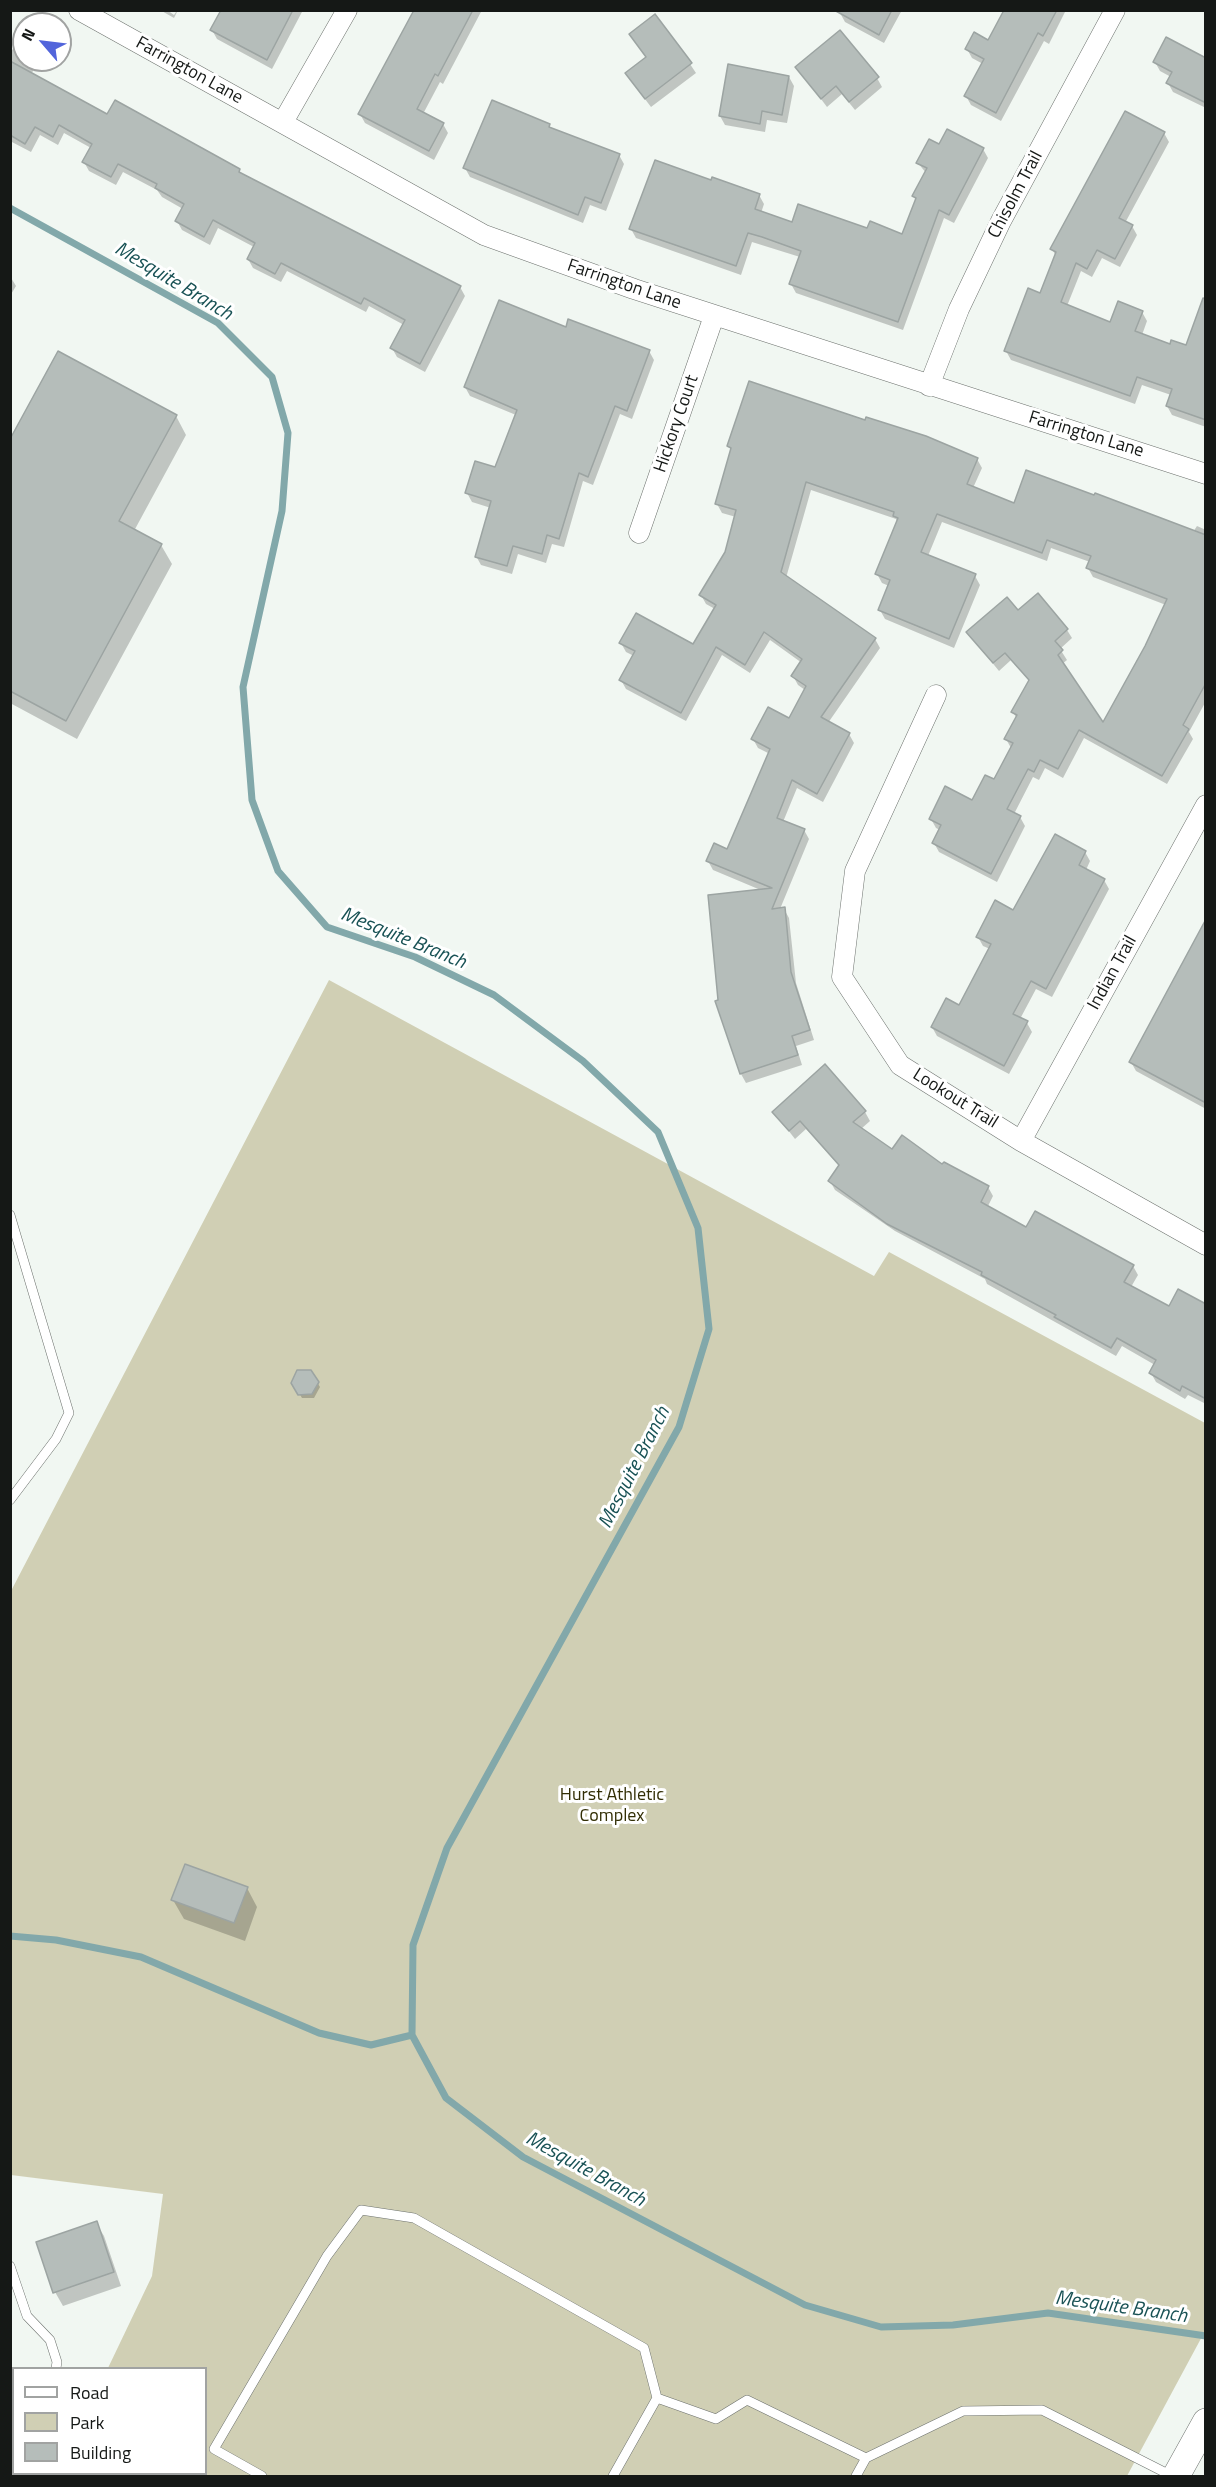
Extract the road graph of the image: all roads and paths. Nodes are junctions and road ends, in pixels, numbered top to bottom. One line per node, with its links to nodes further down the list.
1 (79, 10): 4 (street, Farrington Lane)
2 (347, 10): 4 (street)
3 (1115, 10): 6 (street, Chisolm Trail)
4 (284, 122): 5 (street, Farrington Lane)
5 (714, 316): 6 (street, Farrington Lane); 8 (street, Hickory Court)
6 (929, 386): 7 (street, Farrington Lane)
7 (1206, 474)
8 (639, 533)
9 (936, 695): 11 (street, Lookout Trail)
10 (1206, 805): 11 (street, Indian Trail)
11 (1021, 1142): 14 (street, Lookout Trail)
12 (10, 1215): 13 (lane)
13 (14, 1242): 15 (lane)
14 (1206, 1245)
15 (10, 1500)
16 (10, 2266): 17 (lane)
17 (56, 2367)
18 (657, 2398): 20 (lane); 21 (lane); 22 (lane)
19 (1206, 2422): 24 (street)
20 (866, 2458): 23 (lane); 24 (lane)
21 (262, 2476)
22 (613, 2476)
23 (856, 2476)
24 (1174, 2476)

